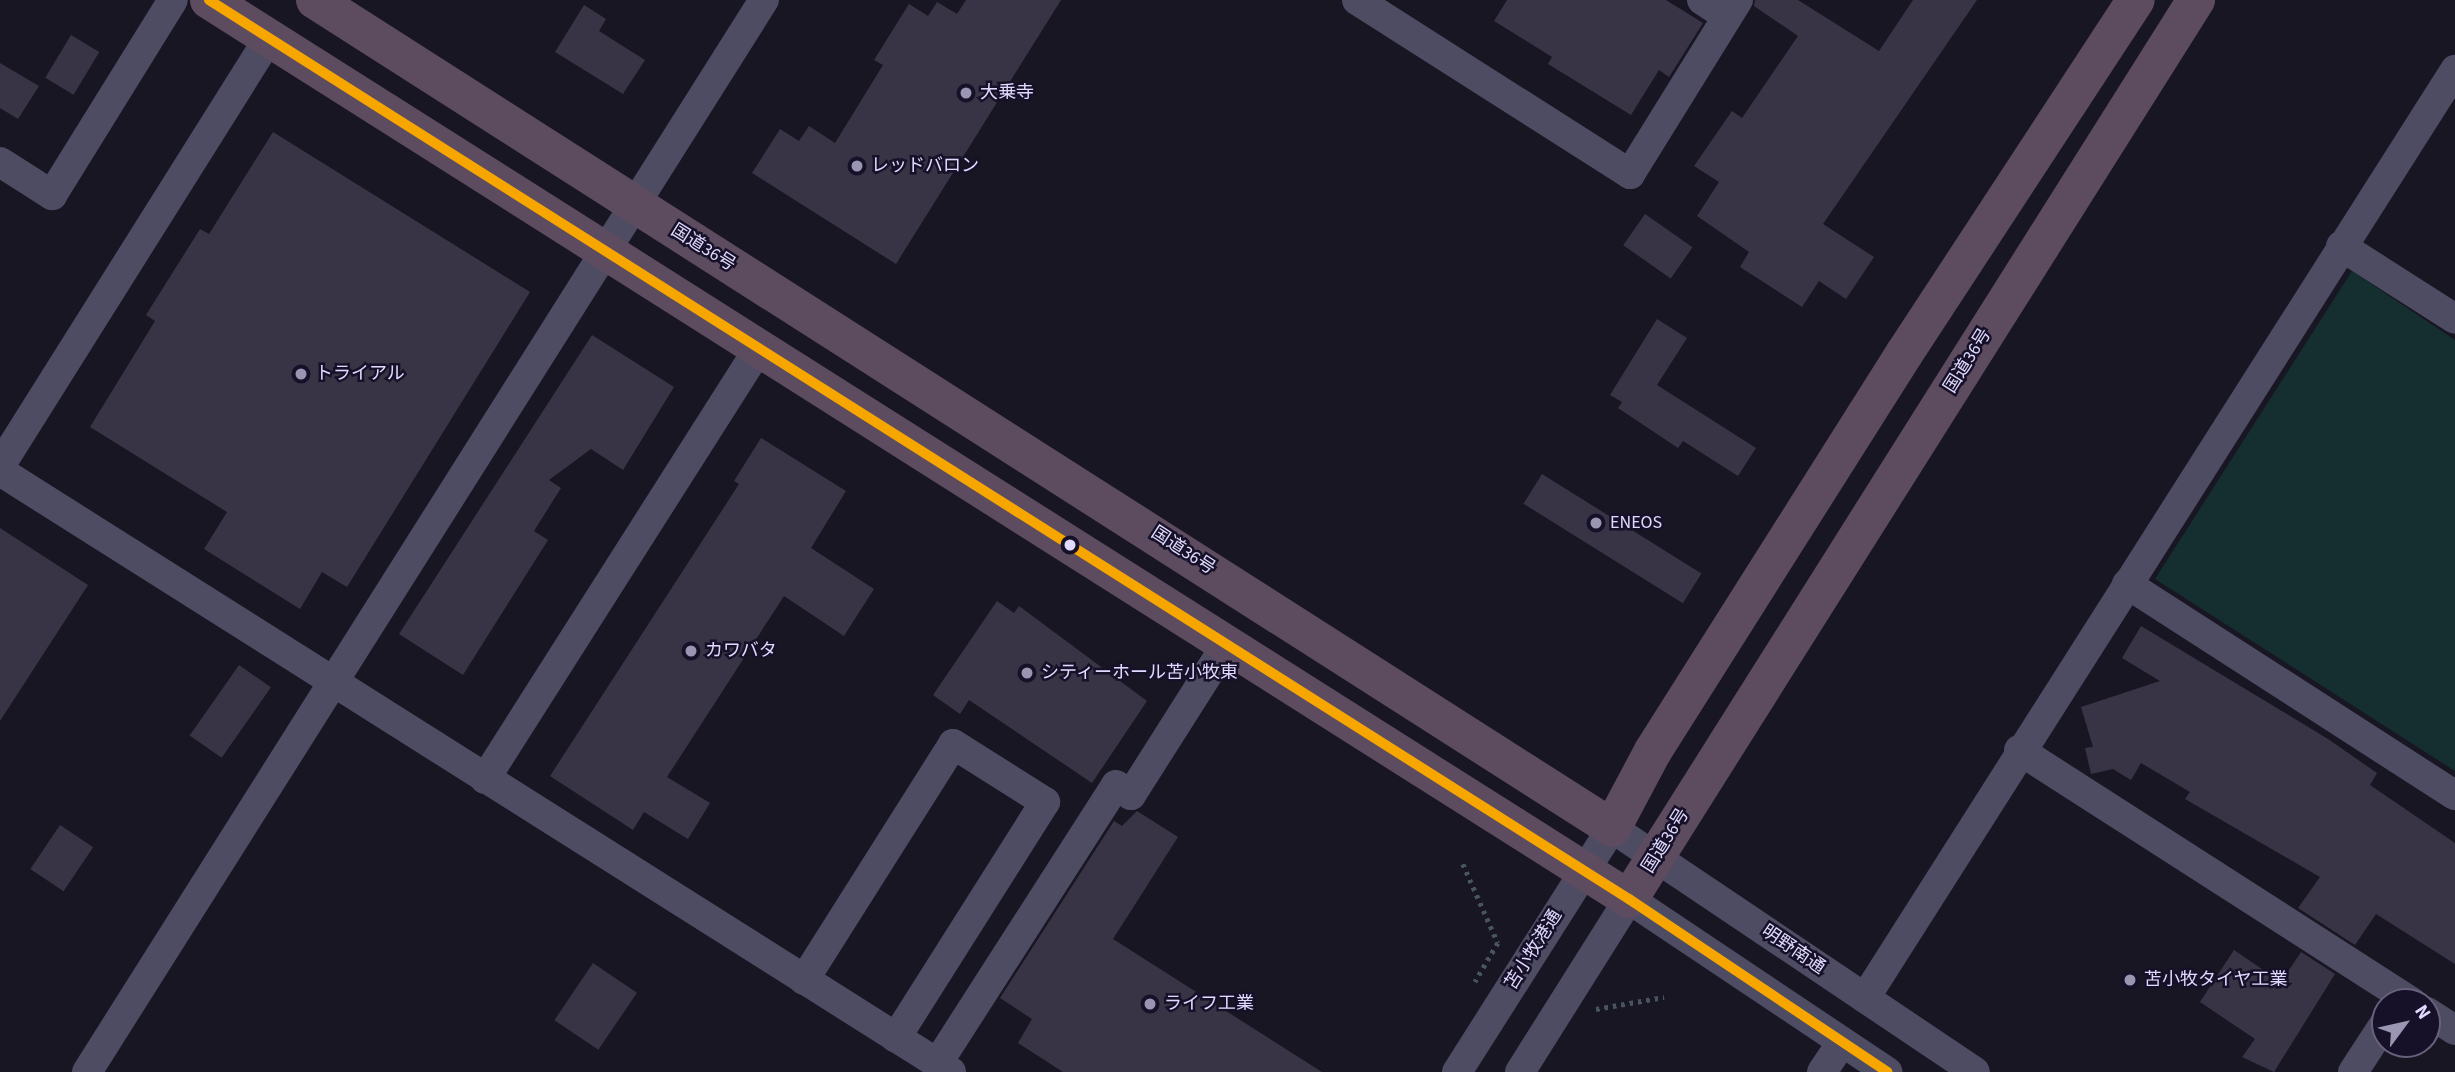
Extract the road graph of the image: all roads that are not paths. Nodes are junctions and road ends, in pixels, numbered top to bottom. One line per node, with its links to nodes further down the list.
1 (173, 0): 13 (street)
2 (209, 0): 10 (highway)
3 (315, 0): 14 (highway, 国道36号)
4 (764, 0): 14 (street)
5 (1357, 0): 9 (street)
6 (1702, 0): 9 (street)
7 (2136, 0): 27 (highway)
8 (2196, 0): 28 (highway, 国道36号)
9 (1732, 8)
10 (270, 38): 16 (highway); 19 (street)
11 (2455, 70): 12 (street)
12 (2447, 100): 15 (street)
13 (0, 162)
14 (635, 206): 16 (street); 27 (highway, 国道36号)
15 (2342, 246): 17 (street); 21 (street)
16 (606, 251): 18 (highway); 23 (street)
17 (2455, 319)
18 (758, 348): 22 (highway); 25 (street)
19 (0, 466)
20 (0, 471): 23 (street)
21 (2127, 583): 24 (street); 26 (street)
22 (1227, 644): 29 (highway); 37 (street)
23 (330, 682): 25 (street); 38 (street)
24 (2019, 750): 32 (street); 33 (street)
25 (485, 779): 31 (street)
26 (2455, 795)
27 (1612, 828): 28 (street, 明野南通); 29 (street, 苫小牧港通)
28 (1656, 858): 30 (highway, 国道36号); 33 (street, 明野南通)
29 (1585, 871): 30 (highway); 39 (street, 苫小牧港通)
30 (1629, 899): 35 (street); 40 (street)
31 (804, 980): 34 (street); 34 (street)
32 (2387, 988)
33 (1865, 998): 43 (street, 明野南通)
34 (896, 1038): 37 (street)
35 (1842, 1042): 41 (street); 42 (street)
36 (2371, 1044): 44 (street)
37 (944, 1068)
38 (87, 1072)
39 (1457, 1072)
40 (1520, 1072)
41 (1822, 1072)
42 (1887, 1072)
43 (1975, 1072)
44 (2353, 1072)

